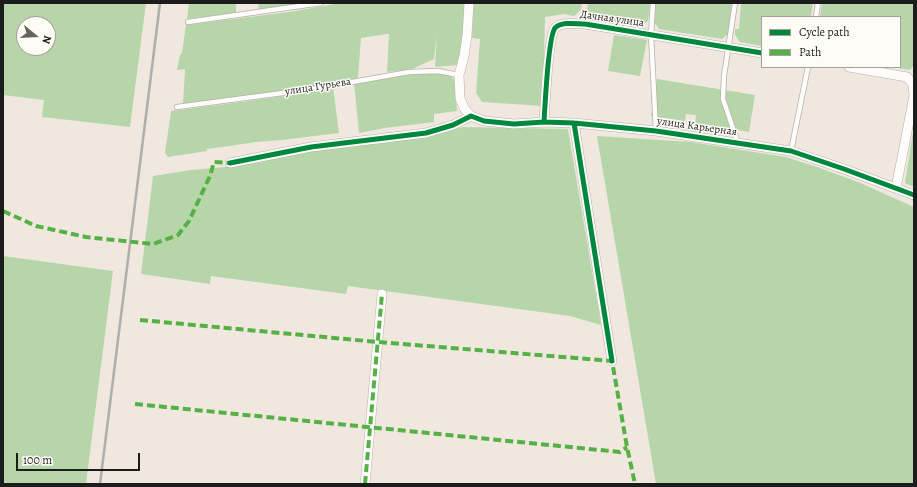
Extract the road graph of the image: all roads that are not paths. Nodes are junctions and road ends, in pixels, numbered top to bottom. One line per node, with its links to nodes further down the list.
1 (321, 3): 7 (lane)
2 (469, 3): 13 (street)
3 (654, 3): 8 (lane)
4 (735, 3): 9 (lane)
5 (818, 3): 6 (lane)
6 (816, 16)
7 (188, 22)
8 (651, 35): 9 (street, Дачная улица); 16 (street, Дачная улица); 18 (lane)
9 (729, 48): 10 (street, Дачная улица); 19 (lane)
10 (761, 53)
11 (808, 68): 20 (lane)
12 (855, 68): 22 (street)
13 (459, 75): 14 (lane, улица Гурьева); 15 (street)
14 (177, 107)
15 (470, 116): 16 (street, улица Карьерная); 21 (street)
16 (544, 122): 17 (street, улица Карьерная)
17 (574, 123): 18 (street, улица Карьерная); 25 (street)
18 (656, 131): 19 (street, улица Карьерная)
19 (738, 142): 20 (street, улица Карьерная)
20 (791, 151): 22 (street, улица Карьерная)
21 (230, 163)
22 (896, 188): 23 (street, улица Карьерная)
23 (914, 195)
24 (382, 294): 26 (street)
25 (612, 361)
26 (365, 484)

